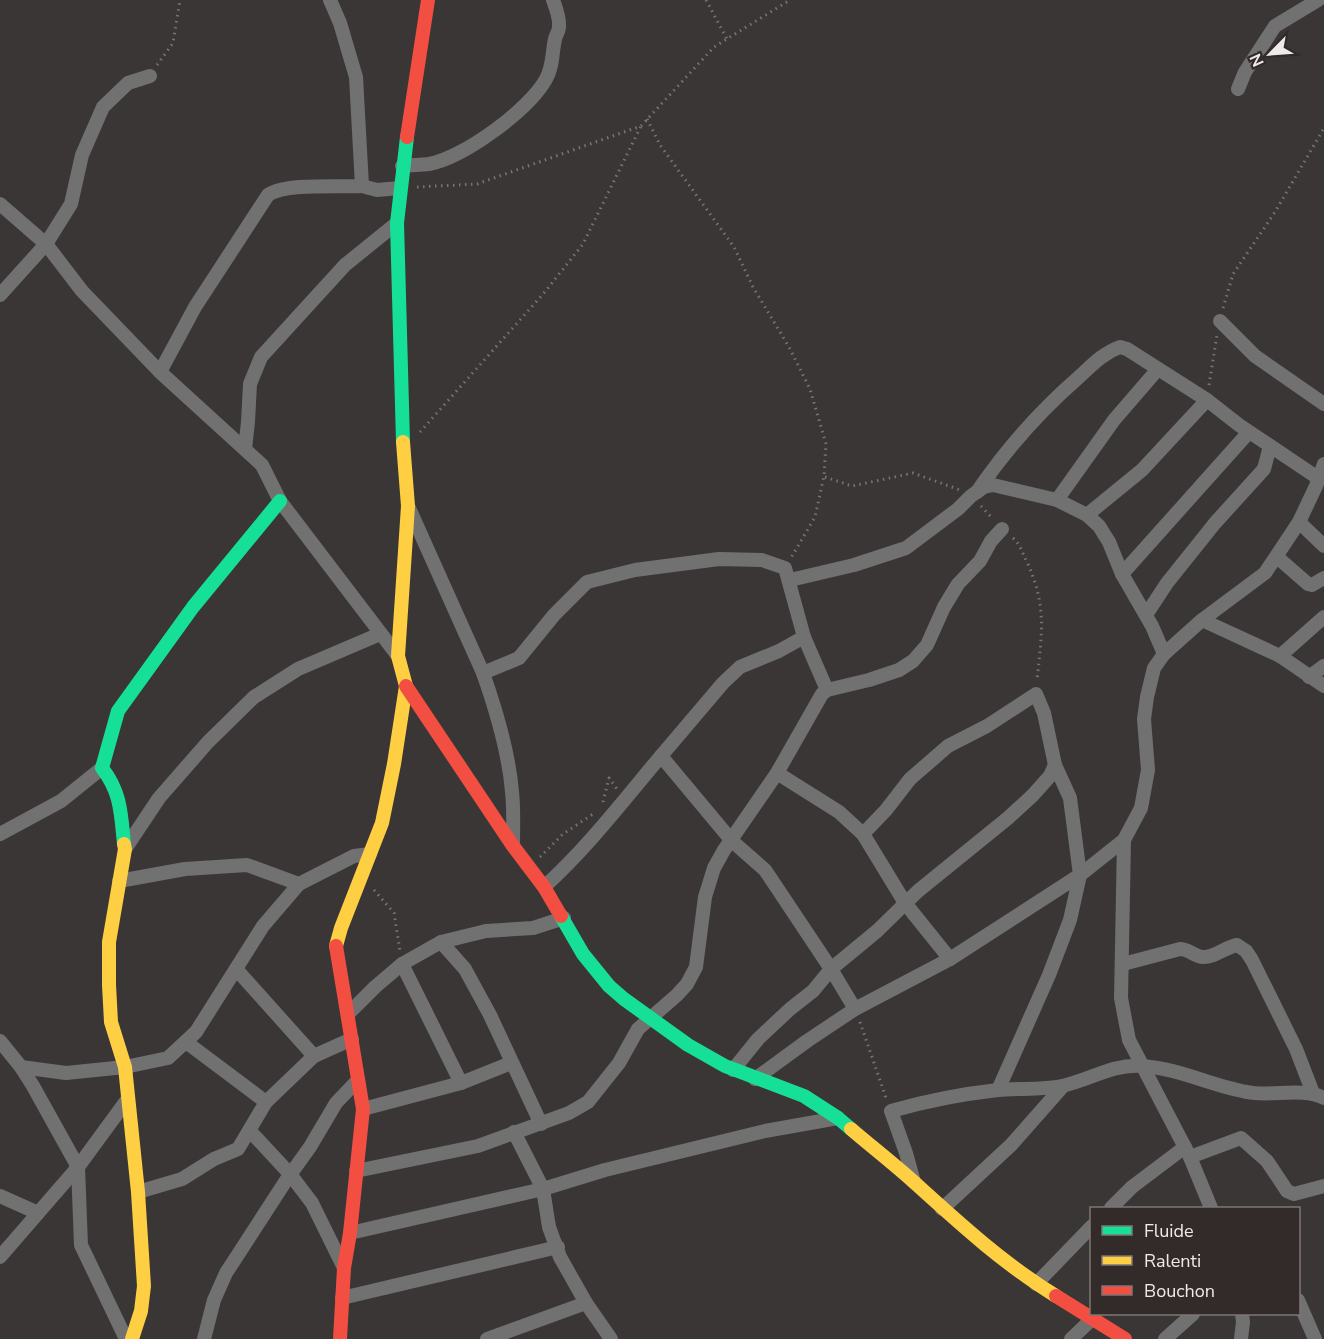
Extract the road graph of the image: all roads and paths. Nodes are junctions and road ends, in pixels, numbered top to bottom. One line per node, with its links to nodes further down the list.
1 (180, 0): 9 (path)
2 (330, 0): 15 (street)
3 (428, 0): 14 (street)
4 (553, 0): 14 (street)
5 (705, 0): 8 (path)
6 (790, 0): 8 (path)
7 (1318, 0): 10 (street)
8 (727, 39): 11 (path)
9 (150, 76): 19 (street)
10 (1238, 89)
11 (647, 119): 12 (path); 41 (path)
12 (641, 126): 16 (path); 27 (path)
13 (1324, 128): 21 (path)
14 (402, 165): 16 (street)
15 (362, 186): 16 (street); 23 (street)
16 (400, 188): 18 (street)
17 (0, 204): 19 (street)
18 (397, 224): 29 (street); 35 (street)
19 (46, 244): 20 (street); 23 (street)
20 (0, 295)
21 (1220, 321): 24 (path); 25 (street)
22 (1158, 369): 24 (street); 32 (street); 33 (street)
23 (160, 372): 29 (street)
24 (1208, 400): 26 (street); 36 (street)
25 (1324, 405)
26 (1249, 432): 28 (street); 42 (street)
27 (418, 433)
28 (1270, 446): 31 (street); 44 (street)
29 (245, 449): 34 (street)
30 (1324, 464): 31 (street)
31 (1318, 478): 37 (street)
32 (977, 492): 33 (street); 41 (street)
33 (1057, 500): 36 (street)
34 (280, 501): 47 (street); 60 (street)
35 (408, 506): 50 (street); 53 (street)
36 (1088, 515): 42 (street)
37 (1299, 522): 39 (street); 40 (street)
38 (1002, 529): 57 (street)
39 (1324, 546)
40 (1277, 557): 43 (street); 46 (street)
41 (788, 574): 48 (street); 53 (street)
42 (1122, 574): 44 (street)
43 (1324, 578)
44 (1146, 615): 49 (street)
45 (1324, 617): 51 (street)
46 (1202, 620): 49 (street); 51 (street)
47 (380, 634): 50 (street); 68 (street)
48 (804, 637): 57 (street); 58 (street)
49 (1164, 654): 65 (street)
50 (398, 656): 55 (street)
51 (1280, 656): 54 (street)
52 (1324, 666): 54 (street)
53 (483, 673): 67 (street)
54 (1309, 677): 56 (street)
55 (406, 686): 67 (street); 69 (street)
56 (1324, 686)
57 (827, 690): 61 (street)
58 (661, 756): 62 (street); 66 (street)
59 (1055, 765): 64 (street); 71 (street); 76 (street)
60 (102, 768): 63 (street); 68 (street)
61 (777, 773): 64 (street); 66 (street)
62 (624, 799): 70 (path); 75 (street)
63 (0, 834)
64 (863, 834): 76 (street)
65 (1124, 840): 71 (street); 81 (street)
66 (732, 841): 83 (street); 86 (street)
67 (513, 846): 70 (street)
68 (126, 849): 73 (street)
69 (370, 854): 72 (street); 74 (street)
70 (530, 866): 75 (street)
71 (1080, 875): 79 (street); 100 (street)
72 (361, 876): 80 (path); 85 (street)
73 (119, 881): 74 (street); 94 (street)
74 (299, 885): 82 (street)
75 (544, 886): 77 (street)
76 (904, 903): 79 (street); 83 (street)
77 (564, 918): 78 (street); 86 (street)
78 (441, 942): 80 (street); 91 (street)
79 (950, 959): 84 (street)
80 (402, 964): 85 (street); 98 (street)
81 (1123, 964): 92 (street); 101 (street)
82 (236, 969): 89 (street); 90 (street)
83 (831, 969): 84 (street); 95 (street)
84 (855, 1009): 96 (street); 105 (path)
85 (348, 1014): 87 (street)
86 (652, 1018): 95 (street); 107 (street)
87 (352, 1039): 90 (street); 97 (street)
88 (0, 1041): 93 (street)
89 (186, 1042): 94 (street); 103 (street)
90 (314, 1056): 103 (street)
91 (511, 1063): 98 (street); 107 (street)
92 (1143, 1066): 99 (street); 101 (street); 110 (street)
93 (21, 1067): 94 (street); 111 (street)
94 (125, 1067): 102 (street)
95 (733, 1070): 96 (street)
96 (755, 1079): 106 (street)
97 (358, 1080): 104 (street); 113 (street)
98 (460, 1083): 104 (street)
99 (1063, 1086): 100 (street); 121 (street)
100 (998, 1090): 105 (street)
101 (1319, 1095)
102 (127, 1100): 111 (street); 117 (street)
103 (267, 1102): 108 (street)
104 (363, 1109): 112 (street)
105 (891, 1111): 114 (street)
106 (838, 1118): 114 (street); 116 (street)
107 (541, 1124): 109 (street)
108 (250, 1131): 113 (street); 117 (street)
109 (514, 1132): 112 (street); 116 (street)
110 (1188, 1152): 115 (street); 119 (street); 120 (street)
111 (78, 1167): 122 (street); 135 (street)
112 (356, 1171): 124 (street)
113 (290, 1174): 127 (street); 137 (street)
114 (914, 1182): 121 (street)
115 (1324, 1186)
116 (543, 1189): 124 (street); 125 (street)
117 (138, 1192): 136 (street)
118 (0, 1196): 122 (street)
119 (1113, 1207)
120 (1210, 1207)
121 (942, 1209): 128 (street)
122 (38, 1213): 126 (street)
123 (1090, 1229): 128 (street)
124 (350, 1233): 127 (street)
125 (558, 1247): 129 (street); 131 (street)
126 (0, 1257)
127 (344, 1268): 129 (street)
128 (1036, 1284): 134 (street)
129 (342, 1298): 138 (street)
130 (1300, 1302): 145 (street)
131 (586, 1303): 139 (street); 140 (street)
132 (1192, 1315): 143 (street)
133 (1242, 1315): 144 (street)
134 (1092, 1319): 141 (street); 142 (street)
135 (126, 1339)
136 (132, 1339)
137 (204, 1339)
138 (340, 1339)
139 (487, 1339)
140 (611, 1339)
141 (1071, 1339)
142 (1125, 1339)
143 (1165, 1339)
144 (1241, 1339)
145 (1315, 1339)

